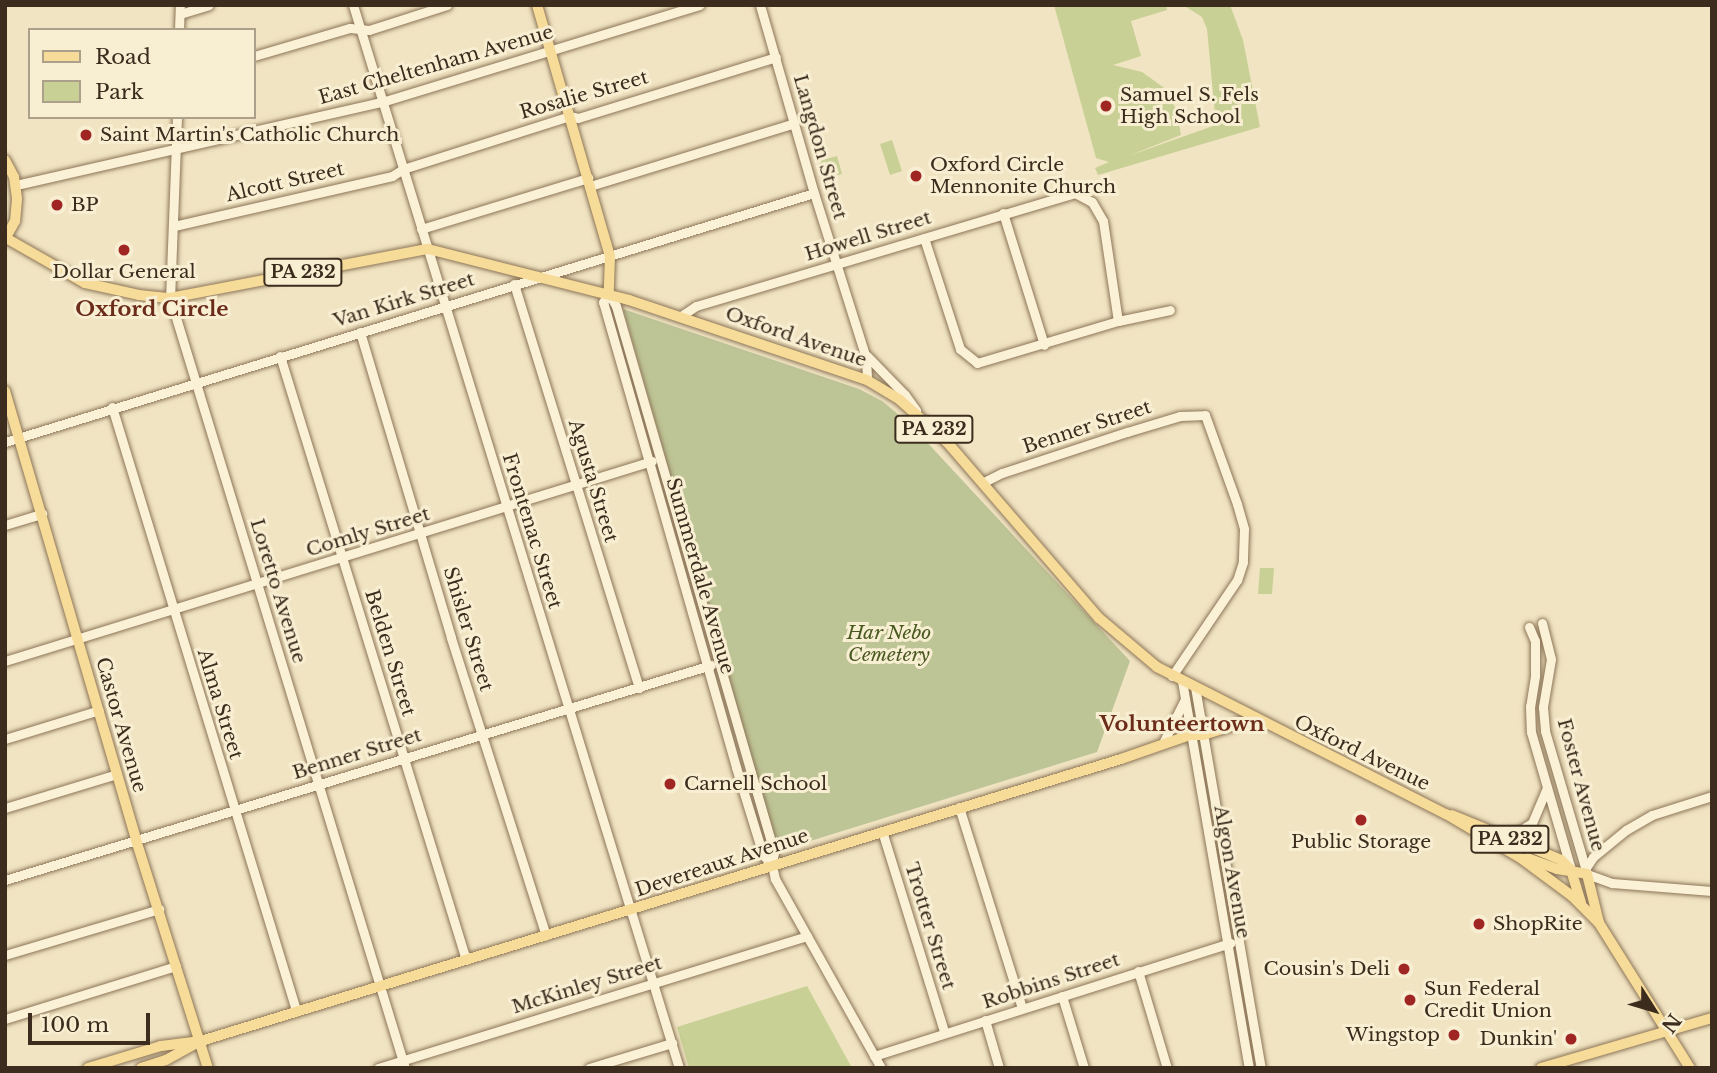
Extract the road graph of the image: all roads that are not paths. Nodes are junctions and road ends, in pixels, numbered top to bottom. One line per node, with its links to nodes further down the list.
1 (209, 5): 7 (street)
2 (353, 5): 9 (street, Frontenac Street)
3 (447, 5): 9 (street)
4 (537, 5): 10 (main road, Summerdale Avenue)
5 (700, 5): 10 (street, East Cheltenham Avenue)
6 (760, 5): 12 (street, Langdon Street)
7 (180, 10): 8 (street)
8 (179, 28)
9 (360, 29): 11 (street); 13 (street, Frontenac Street)
10 (550, 51): 13 (street, East Cheltenham Avenue); 14 (main road, Summerdale Avenue)
11 (256, 55)
12 (776, 57): 14 (street, Rosalie Street); 16 (street, Langdon Street)
13 (382, 102): 17 (street, East Cheltenham Avenue); 19 (street, Frontenac Street)
14 (570, 116): 19 (street, Rosalie Street); 20 (main road, Summerdale Avenue)
15 (177, 119): 17 (street, Loretto Avenue)
16 (794, 123): 20 (street); 22 (street, Langdon Street)
17 (176, 149): 21 (street, East Cheltenham Avenue); 24 (street, Loretto Avenue)
18 (5, 160): 21 (main road)
19 (403, 169): 24 (street, Alcott Street); 25 (street, Frontenac Street)
20 (589, 182): 25 (street); 29 (main road, Summerdale Avenue)
21 (16, 185): 27 (main road)
22 (814, 193): 29 (street, Van Kirk Street); 30 (street, Langdon Street)
23 (1003, 213): 26 (street, Howell Street); 38 (street, Howell Street); 40 (street)
24 (174, 226): 34 (street, Loretto Avenue)
25 (421, 229): 28 (street, Frontenac Street)
26 (924, 238): 30 (street, Howell Street); 40 (street)
27 (6, 239): 34 (main road, Oxford Avenue / PA 232)
28 (428, 249): 31 (main road, Oxford Avenue / PA 232); 34 (main road, Oxford Avenue / PA 232); 35 (street, Frontenac Street)
29 (610, 257): 31 (street, Van Kirk Street); 33 (main road, Summerdale Avenue)
30 (837, 264): 37 (street, Howell Street); 41 (street, Langdon Street)
31 (542, 277): 32 (street, Van Kirk Street); 33 (main road, Oxford Avenue / PA 232)
32 (514, 284): 35 (street, Van Kirk Street); 53 (street, Agusta Street)
33 (609, 294): 37 (main road, Oxford Avenue / PA 232); 50 (street, Summerdale Avenue); 51 (street, Summerdale Avenue)
34 (170, 298): 44 (street, Loretto Avenue)
35 (444, 307): 39 (street, Van Kirk Street); 54 (street, Frontenac Street)
36 (1170, 310): 38 (street)
37 (681, 316): 43 (main road, Oxford Avenue / PA 232)
38 (1118, 321): 40 (street)
39 (360, 332): 42 (street, Van Kirk Street); 57 (street, Shisler Street)
40 (1044, 345)
41 (864, 351): 43 (street, Langdon Street); 47 (street)
42 (280, 356): 44 (street, Van Kirk Street); 58 (street, Belden Street)
43 (867, 380): 47 (main road, Oxford Avenue / PA 232)
44 (195, 385): 46 (street, Van Kirk Street); 59 (street, Loretto Avenue)
45 (5, 391): 48 (main road, Castor Avenue)
46 (112, 407): 48 (street, Van Kirk Street); 60 (street, Alma Street)
47 (919, 415): 52 (main road, Oxford Avenue / PA 232)
48 (19, 437): 49 (street, Van Kirk Street); 55 (main road, Castor Avenue)
49 (5, 442)
50 (660, 459): 51 (street, Comly Street); 65 (street, Summerdale Avenue)
51 (649, 462): 53 (street, Comly Street); 66 (street, Summerdale Avenue)
52 (982, 483): 67 (main road, Oxford Avenue / PA 232); 67 (street, Benner Street)
53 (576, 486): 54 (street, Comly Street); 69 (street, Agusta Street)
54 (507, 508): 57 (street, Comly Street); 71 (street, Frontenac Street)
55 (41, 514): 56 (street); 63 (main road, Castor Avenue)
56 (5, 525)
57 (422, 534): 58 (street, Comly Street); 75 (street, Shisler Street)
58 (342, 558): 59 (street, Comly Street); 79 (street, Belden Street)
59 (257, 583): 60 (street, Comly Street); 81 (street, Loretto Avenue)
60 (173, 609): 63 (street, Comly Street); 86 (street, Alma Street)
61 (1542, 623): 94 (street, Foster Avenue)
62 (1529, 627): 82 (street, Foster Avenue)
63 (78, 639): 64 (street, Comly Street); 72 (main road, Castor Avenue)
64 (5, 661)
65 (719, 663): 66 (street, Benner Street); 92 (street, Summerdale Avenue)
66 (708, 666): 69 (street, Benner Street); 92 (street, Summerdale Avenue)
67 (1177, 679): 68 (main road, Oxford Avenue / PA 232); 70 (street, Algon Avenue)
68 (1195, 687): 73 (main road, Oxford Avenue / PA 232); 74 (street, Algon Avenue)
69 (639, 688): 71 (street, Benner Street)
70 (1185, 698): 76 (street, Algon Avenue); 78 (street)
71 (569, 708): 75 (street, Benner Street); 99 (street, Frontenac Street)
72 (99, 710): 77 (street); 80 (main road, Castor Avenue)
73 (1254, 719): 74 (main road, Devereaux Avenue); 87 (main road, Oxford Avenue / PA 232)
74 (1203, 734): 76 (main road, Devereaux Avenue); 103 (street, Algon Avenue)
75 (482, 735): 79 (street, Benner Street); 101 (street, Shisler Street)
76 (1190, 735): 78 (main road, Devereaux Avenue); 104 (street, Algon Avenue)
77 (5, 739)
78 (1163, 743): 84 (main road, Devereaux Avenue)
79 (404, 758): 81 (street, Benner Street); 106 (street, Belden Street)
80 (117, 774): 85 (street); 90 (main road, Castor Avenue)
81 (318, 784): 86 (street, Benner Street); 110 (street, Loretto Avenue)
82 (1547, 787): 89 (street); 93 (street, Foster Avenue)
83 (1712, 796): 94 (street)
84 (960, 807): 88 (main road, Devereaux Avenue); 112 (street)
85 (5, 808)
86 (234, 810): 90 (street, Benner Street); 113 (street, Alma Street)
87 (1446, 814): 89 (main road, Oxford Avenue / PA 232); 91 (main road, Oxford Avenue / PA 232)
88 (882, 831): 92 (main road, Devereaux Avenue); 118 (street, Trotter Street)
89 (1492, 832): 93 (main road, Oxford Avenue / PA 232)
90 (136, 840): 95 (street, Benner Street); 98 (main road, Castor Avenue)
91 (1503, 848): 93 (main road); 97 (main road, Oxford Avenue / PA 232)
92 (772, 866): 99 (main road, Devereaux Avenue); 102 (street, Summerdale Avenue)
93 (1571, 870): 94 (main road); 97 (main road, Oxford Avenue)
94 (1586, 871): 96 (street); 100 (main road, Oxford Avenue / PA 232)
95 (5, 880)
96 (1712, 891)
97 (1582, 904): 100 (main road, Oxford Avenue / PA 232)
98 (159, 909): 105 (street); 107 (main road, Castor Avenue)
99 (630, 911): 101 (main road, Devereaux Avenue); 109 (street, Frontenac Street)
100 (1599, 923): 117 (main road, Oxford Avenue / PA 232)
101 (546, 935): 106 (main road, Devereaux Avenue)
102 (807, 936): 109 (street, McKinley Street); 121 (street, Summerdale Avenue)
103 (1239, 941): 104 (street, Robbins Street); 134 (street, Algon Avenue)
104 (1227, 944): 108 (street, Robbins Street); 133 (street, Algon Avenue)
105 (5, 955)
106 (466, 960): 110 (main road, Devereaux Avenue)
107 (176, 966): 114 (street); 119 (main road, Castor Avenue)
108 (1138, 971): 111 (street, Robbins Street); 132 (street)
109 (654, 984): 120 (street, Frontenac Street); 122 (street, McKinley Street)
110 (381, 986): 113 (main road, Devereaux Avenue); 122 (street, Loretto Avenue)
111 (1062, 996): 112 (street, Robbins Street); 131 (street)
112 (1022, 1008): 116 (street, Robbins Street)
113 (296, 1010): 119 (main road, Devereaux Avenue)
114 (5, 1018)
115 (1712, 1018): 117 (main road)
116 (985, 1020): 118 (street, Robbins Street); 130 (street)
117 (1665, 1030): 135 (main road); 136 (main road, Oxford Avenue / PA 232)
118 (944, 1031): 121 (street, Robbins Street)
119 (201, 1041): 123 (main road, Devereaux Avenue); 124 (main road, Devereaux Avenue); 125 (main road, Castor Avenue)
120 (671, 1043): 127 (street); 128 (street, Frontenac Street)
121 (874, 1055): 129 (street, Summerdale Avenue)
122 (403, 1064): 126 (street, McKinley Street)
123 (88, 1068)
124 (141, 1068)
125 (208, 1068)
126 (378, 1068)
127 (589, 1068)
128 (679, 1068)
129 (881, 1068)
130 (999, 1068)
131 (1084, 1068)
132 (1167, 1068)
133 (1249, 1068)
134 (1261, 1068)
135 (1541, 1068)
136 (1690, 1068)

